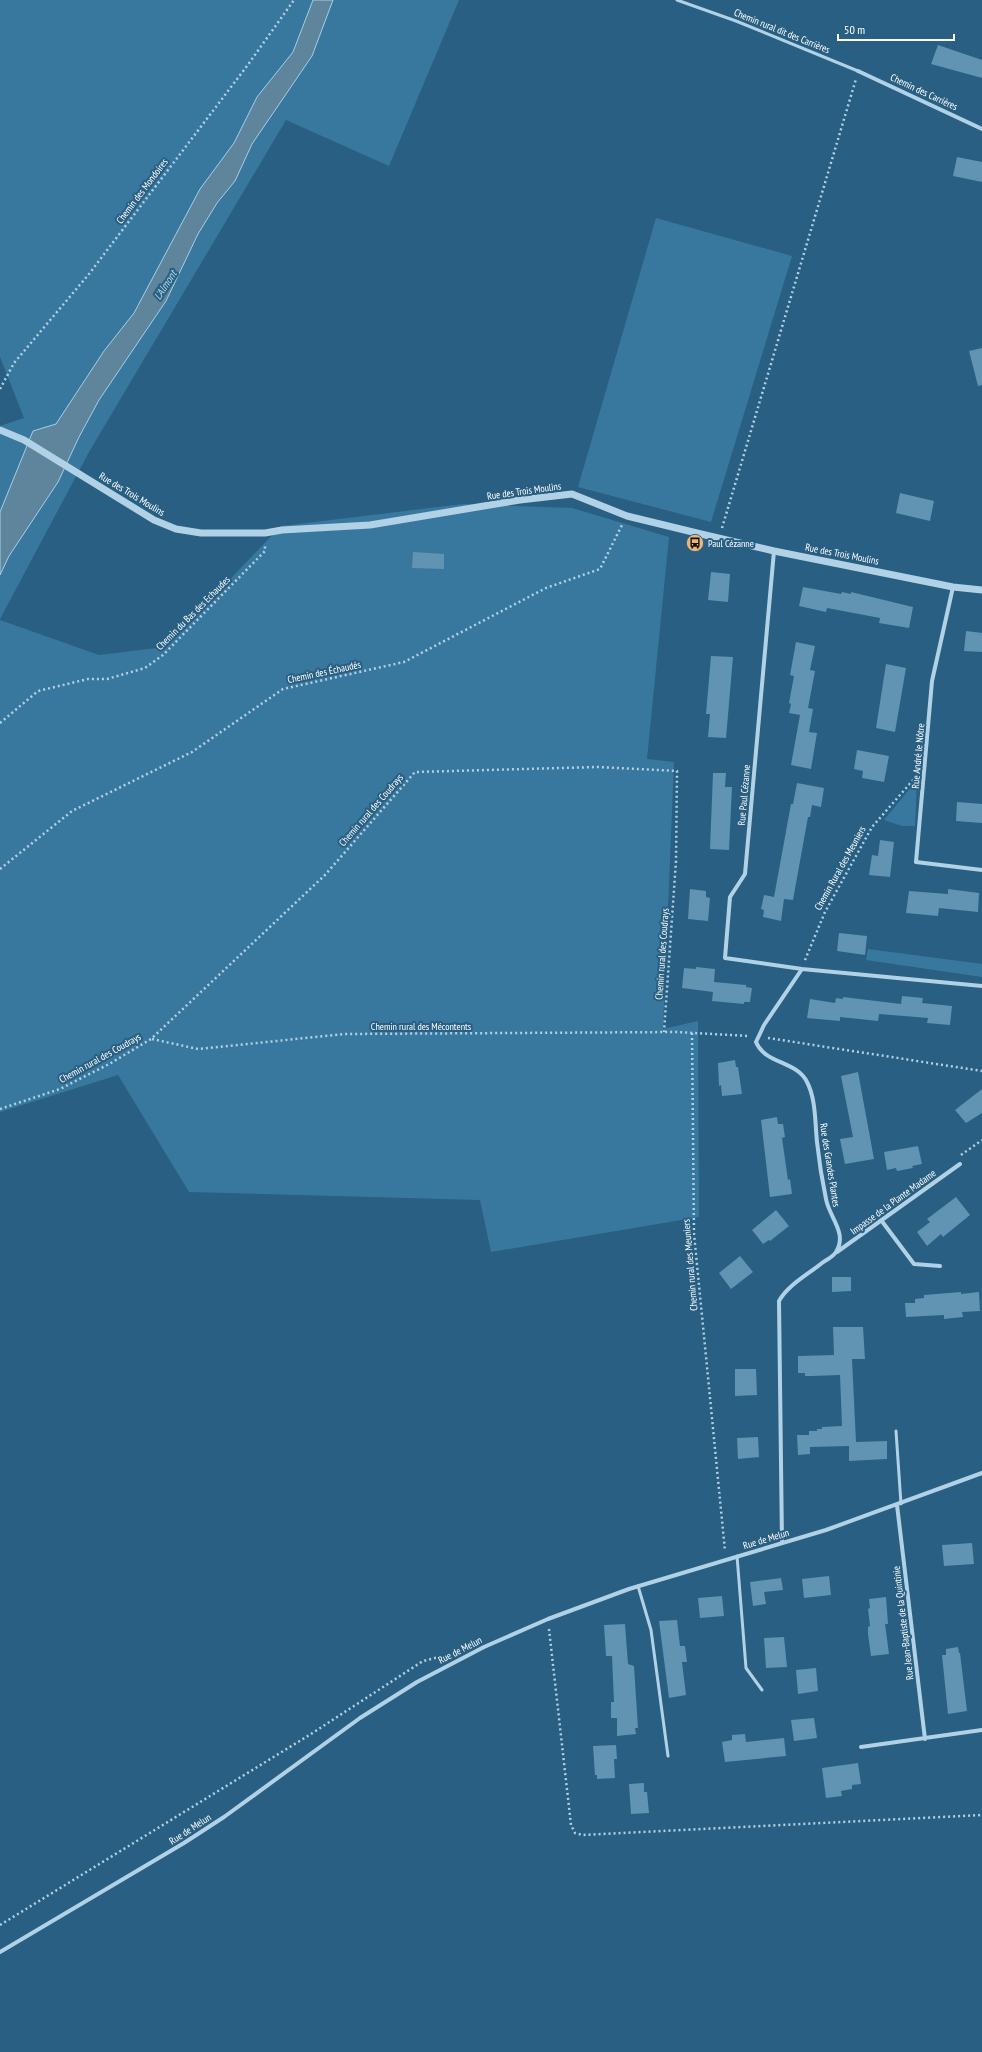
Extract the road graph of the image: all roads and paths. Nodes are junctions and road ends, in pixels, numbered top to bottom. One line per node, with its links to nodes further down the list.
1 (294, 0): 5 (path, Chemin des Mondoires)
2 (677, 0): 3 (lane, Chemin rural dit des Carrières)
3 (858, 71): 4 (street, Chemin des Carrières); 9 (path)
4 (982, 129)
5 (0, 389)
6 (0, 430): 8 (street, Rue des Trois Moulins)
7 (627, 516): 8 (street, Rue des Trois Moulins); 9 (street, Rue des Trois Moulins); 15 (path, Chemin des Échaudés)
8 (265, 533): 13 (path, Chemin du Bas des Echaudes)
9 (719, 538): 10 (street, Rue des Trois Moulins)
10 (774, 551): 11 (street, Rue des Trois Moulins); 17 (street, Rue Paul Cézanne)
11 (953, 586): 12 (street, Rue des Trois Moulins); 14 (street, Rue André le Nôtre)
12 (982, 590)
13 (0, 723)
14 (925, 767): 16 (street, Rue André le Nôtre); 17 (path, Chemin Rural des Meuniers)
15 (0, 870)
16 (982, 870)
17 (802, 969): 18 (street); 21 (street)
18 (982, 986)
19 (664, 1032): 20 (path, Chemin rural des Mécontents); 22 (path, Chemin rural des Mécontents); 22 (path, Chemin rural des Coudrays)
20 (692, 1033): 21 (path); 35 (path, Chemin rural des Meuniers)
21 (758, 1036): 23 (path); 28 (street, Rue des Grandes Plantes)
22 (151, 1039): 24 (path, Chemin rural des Coudrays)
23 (982, 1071)
24 (0, 1109)
25 (982, 1140): 26 (path)
26 (960, 1164): 27 (street, Impasse de la Plante Madame)
27 (881, 1220): 28 (street, Impasse de la Plante Madame); 29 (street)
28 (835, 1254): 33 (street)
29 (940, 1266)
30 (896, 1431): 32 (lane)
31 (982, 1473): 32 (street, Rue de Melun)
32 (899, 1504): 33 (street, Rue de Melun); 41 (street, Rue Jean-Baptiste de la Quintinie)
33 (782, 1543): 34 (street, Rue de Melun)
34 (738, 1556): 35 (street, Rue de Melun); 39 (lane)
35 (726, 1560): 36 (street, Rue de Melun)
36 (638, 1586): 37 (street, Rue de Melun); 43 (lane)
37 (548, 1618): 44 (path); 46 (street, Rue de Melun)
38 (446, 1656): 45 (path)
39 (762, 1690)
40 (982, 1730): 41 (street)
41 (925, 1739): 42 (street)
42 (861, 1747)
43 (668, 1756)
44 (982, 1815)
45 (0, 1925)
46 (0, 1952)

